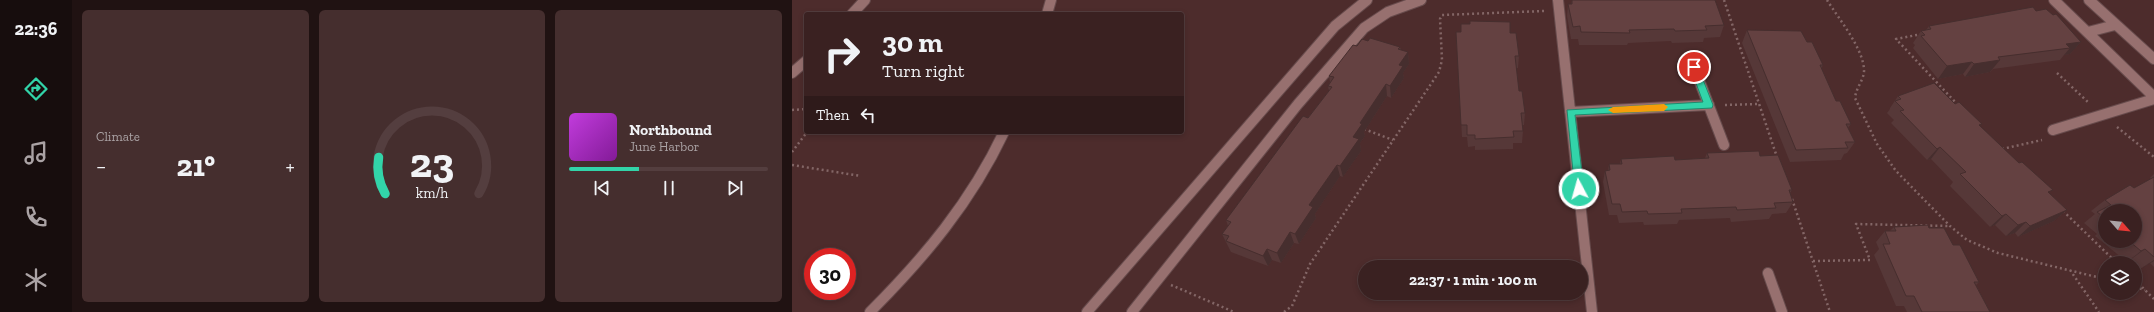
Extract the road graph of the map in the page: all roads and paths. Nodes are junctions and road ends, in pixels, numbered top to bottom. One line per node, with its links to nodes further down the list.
1 (865, 0): 10 (street)
2 (1051, 0): 11 (street)
3 (1367, 0): 51 (street)
4 (1421, 0): 45 (street)
5 (1724, 0): 20 (path)
6 (1827, 0): 39 (path)
7 (2054, 0): 13 (street)
8 (2089, 0): 12 (street)
9 (1558, 5): 25 (street); 30 (path)
10 (854, 12)
11 (1048, 12)
12 (2115, 25): 13 (street); 15 (street)
13 (2088, 32): 19 (street)
14 (1926, 34): 23 (path)
15 (2154, 59)
16 (804, 63): 18 (street)
17 (1694, 67): 21 (street)
18 (792, 73)
19 (2154, 98): 27 (street)
20 (1759, 104): 21 (path); 34 (path)
21 (1709, 105): 25 (street); 31 (street)
22 (804, 109): 24 (path)
23 (1961, 109)
24 (792, 110)
25 (1570, 112): 55 (street)
26 (1356, 126): 30 (path)
27 (2056, 129): 33 (path)
28 (806, 134): 32 (path)
29 (1003, 134): 50 (street)
30 (1393, 140): 54 (path)
31 (1724, 145)
32 (792, 152)
33 (2005, 155)
34 (1780, 164)
35 (792, 165): 36 (path)
36 (861, 176)
37 (1790, 193): 41 (path)
38 (2061, 209): 40 (path)
39 (1950, 226): 41 (path); 42 (path)
40 (2110, 256)
41 (1813, 261): 57 (path)
42 (2070, 270): 44 (path); 58 (path)
43 (1768, 273): 56 (street)
44 (2098, 277)
45 (1158, 279): 52 (street); 53 (path)
46 (2142, 287): 48 (path)
47 (2142, 289): 48 (path)
48 (2145, 290): 49 (path)
49 (2154, 299)
50 (870, 312)
51 (1087, 312)
52 (1132, 312)
53 (1234, 312)
54 (1284, 312)
55 (1592, 312)
56 (1782, 312)
57 (1830, 312)
58 (2099, 312)

